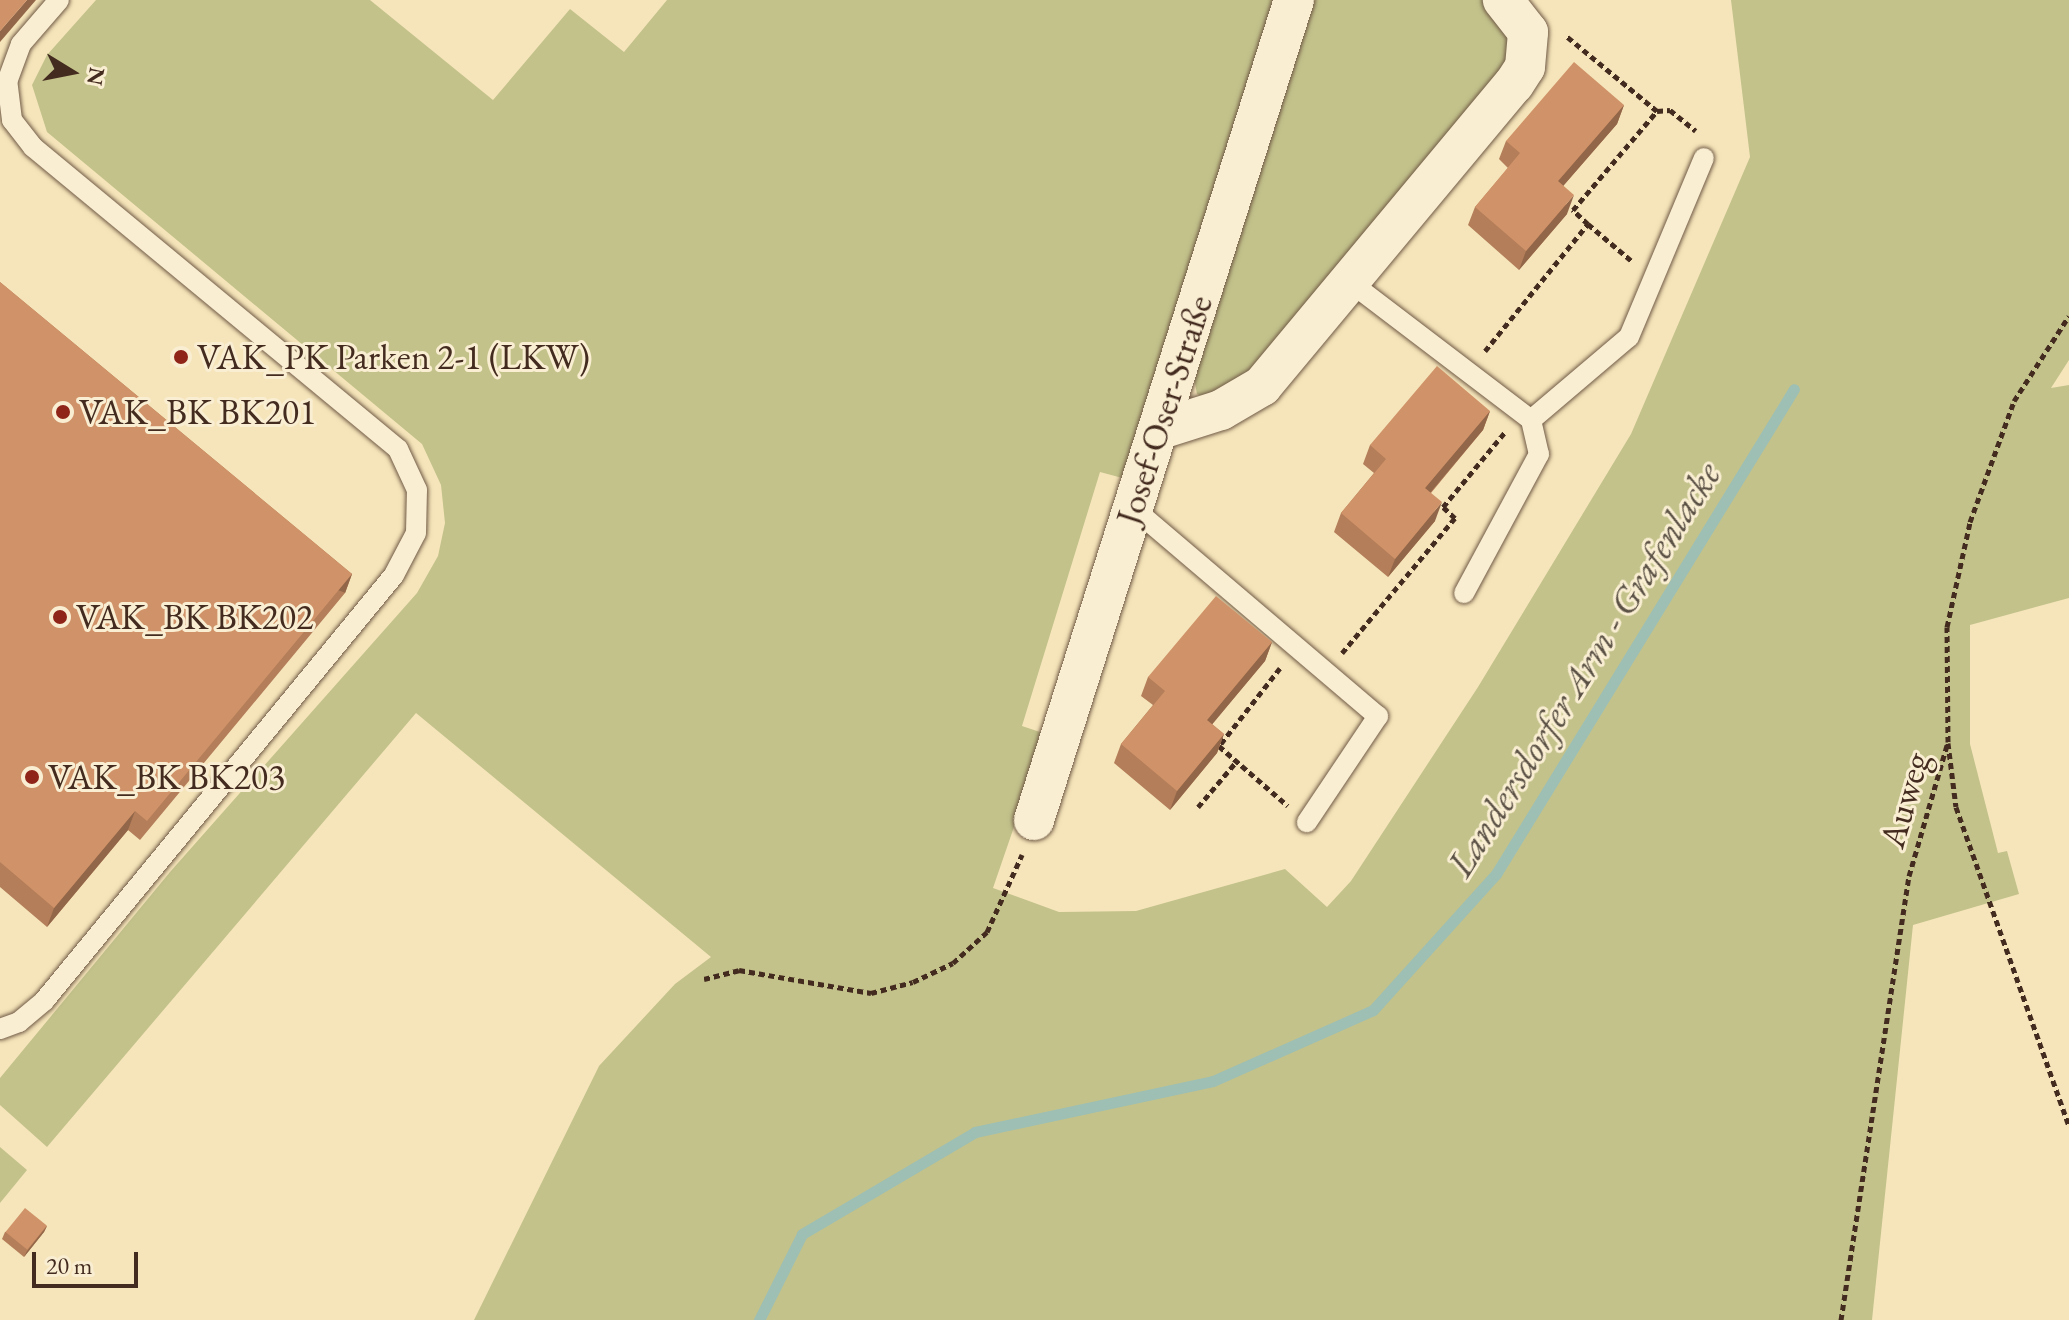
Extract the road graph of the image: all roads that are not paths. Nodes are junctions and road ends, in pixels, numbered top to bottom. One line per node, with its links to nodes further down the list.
1 (59, 0): 12 (lane)
2 (1294, 0): 7 (street, Josef-Oser-Straße)
3 (1503, 0): 5 (street)
4 (1704, 158): 6 (lane)
5 (1350, 282): 6 (lane); 7 (street)
6 (1526, 417): 9 (lane)
7 (1158, 430): 8 (street, Josef-Oser-Straße)
8 (1132, 507): 10 (street, Josef-Oser-Straße); 11 (lane)
9 (1464, 593)
10 (1034, 820)
11 (1307, 822)
12 (10, 1026): 13 (lane)
13 (0, 1043)

